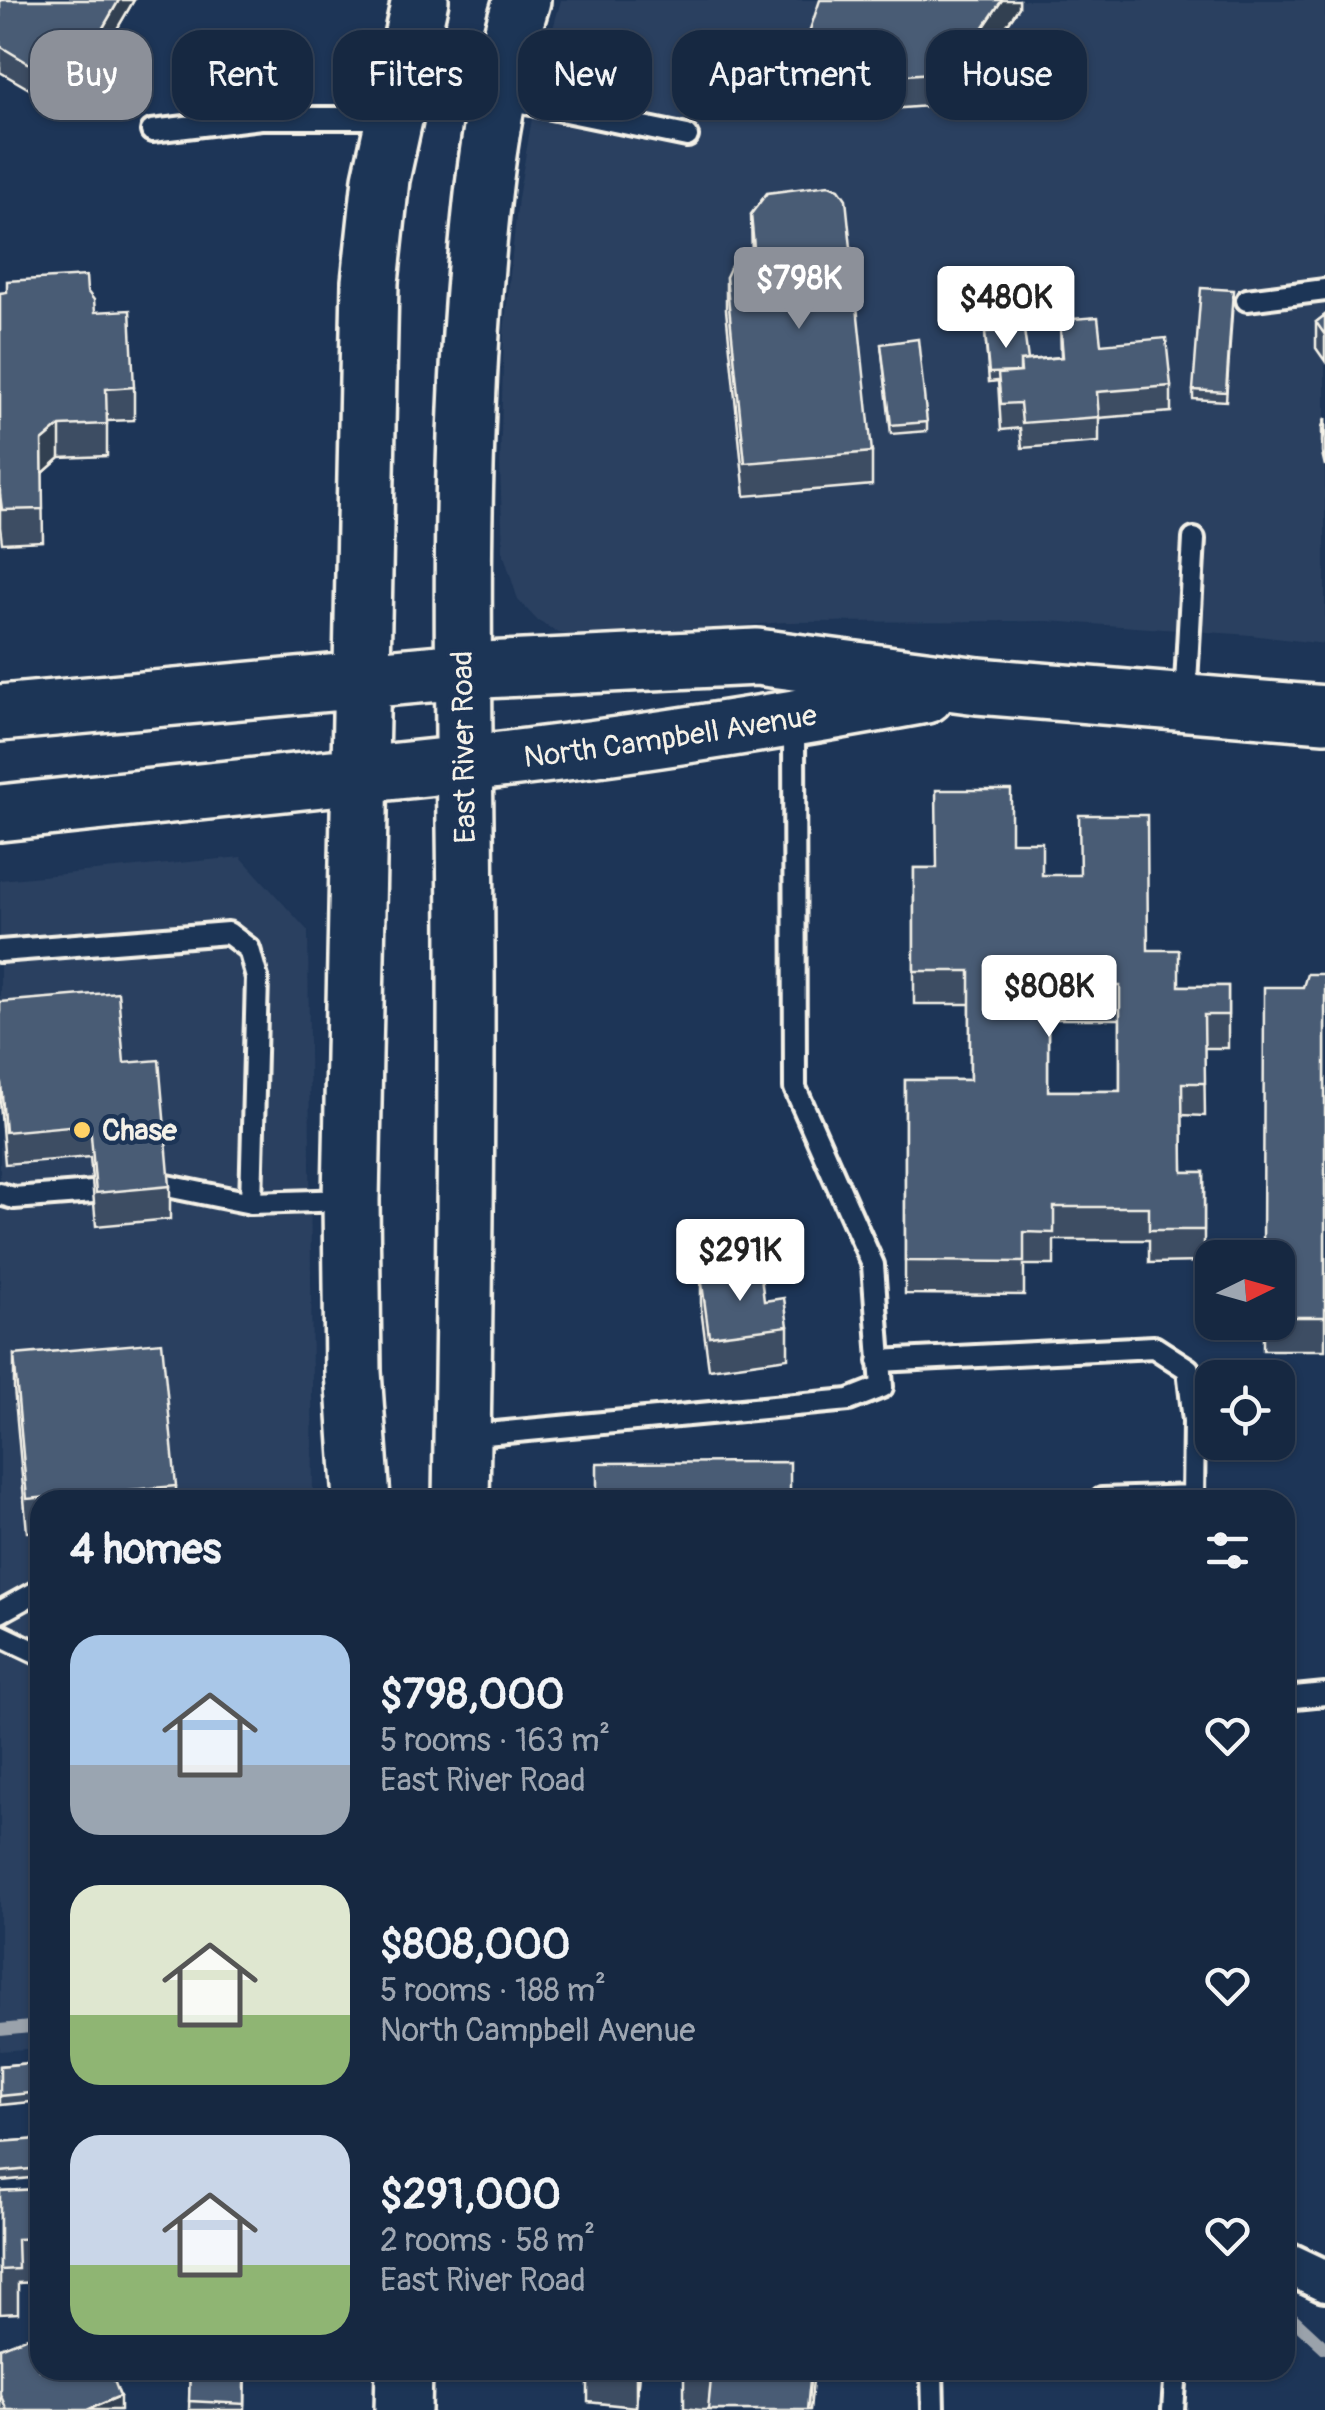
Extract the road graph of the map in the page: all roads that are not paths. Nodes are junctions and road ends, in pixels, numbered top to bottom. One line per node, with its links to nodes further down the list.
1 (420, 0): 3 (main road)
2 (522, 0): 4 (main road, East River Road)
3 (413, 30)
4 (498, 85)
5 (498, 97): 10 (lane)
6 (333, 118): 9 (lane)
7 (394, 120): 15 (main road)
8 (492, 120): 14 (main road, East River Road)
9 (152, 131)
10 (687, 136)
11 (1325, 290): 12 (lane)
12 (1248, 300)
13 (1194, 539): 17 (lane)
14 (462, 671): 15 (main road, North Campbell Avenue); 16 (main road, North Campbell Avenue); 21 (main road, East River Road)
15 (361, 681): 18 (main road, North Campbell Avenue); 22 (main road)
16 (978, 686): 17 (main road, North Campbell Avenue); 20 (main road, North Campbell Avenue)
17 (1185, 702): 19 (main road, North Campbell Avenue)
18 (0, 714)
19 (1325, 714)
20 (794, 719): 21 (main road, North Campbell Avenue); 30 (lane)
21 (464, 764): 22 (main road, North Campbell Avenue); 31 (main road, East River Road)
22 (360, 775): 23 (main road, North Campbell Avenue); 28 (main road)
23 (0, 812)
24 (0, 951): 29 (lane)
25 (167, 1186): 29 (lane)
26 (93, 1192): 27 (lane)
27 (0, 1194)
28 (351, 1200): 29 (lane); 32 (main road)
29 (252, 1203)
30 (880, 1361): 31 (lane); 34 (lane)
31 (462, 1437): 33 (main road, East River Road)
32 (361, 1490)
33 (461, 1490)
34 (1193, 1490)
35 (30, 1596): 36 (lane)
36 (0, 1612)
37 (0, 1635): 38 (lane)
38 (30, 1649)
39 (1325, 1694): 40 (lane)
40 (1295, 1697)
41 (1295, 2267): 42 (street)
42 (1325, 2281)
43 (404, 2380): 46 (main road)
44 (932, 2380): 47 (lane)
45 (1175, 2380): 48 (lane)
46 (404, 2410)
47 (933, 2410)
48 (1173, 2410)

